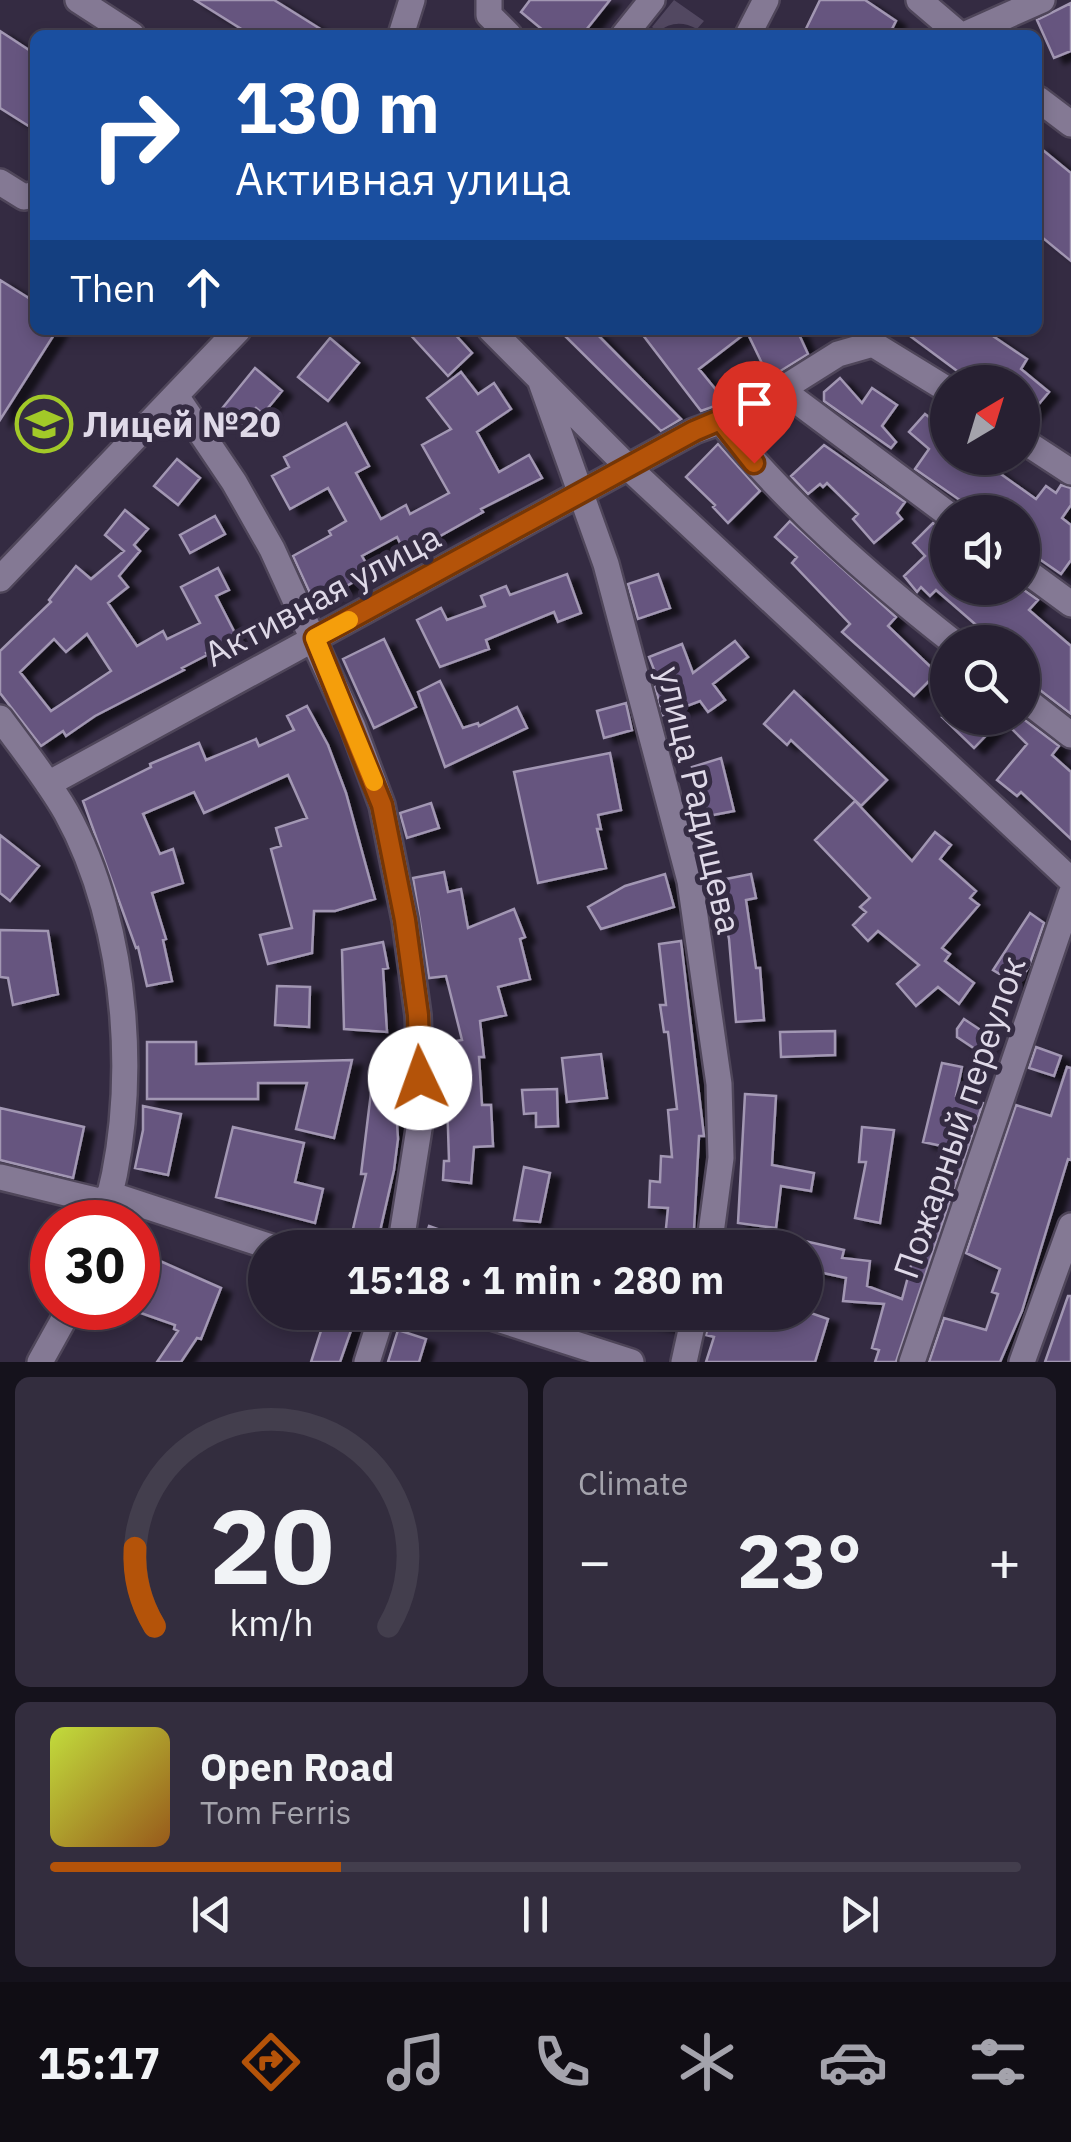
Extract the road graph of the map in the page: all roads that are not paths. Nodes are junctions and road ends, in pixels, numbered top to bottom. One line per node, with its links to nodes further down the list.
1 (78, 0): 8 (street)
2 (412, 0): 9 (street)
3 (490, 0): 10 (street)
4 (652, 0): 11 (street)
5 (766, 0): 12 (street)
6 (1042, 0): 14 (street)
7 (927, 16): 13 (street)
8 (124, 30)
9 (403, 30)
10 (504, 30)
11 (628, 30)
12 (751, 30)
13 (953, 30)
14 (973, 30)
15 (1042, 102): 16 (street)
16 (1071, 124)
17 (0, 182): 18 (street)
18 (30, 195)
19 (233, 335): 24 (street)
20 (496, 335): 22 (street)
21 (930, 379): 23 (street, Активная улица)
22 (542, 382): 27 (street); 29 (street, улица Радищева)
23 (782, 390): 25 (street, Активная улица); 30 (street)
24 (176, 396): 31 (street); 35 (street)
25 (720, 420): 27 (street, Активная улица); 34 (street)
26 (1040, 452): 28 (street)
27 (630, 469): 29 (street, Активная улица); 40 (street)
28 (1071, 472)
29 (583, 494): 35 (street, Активная улица); 48 (street, улица Радищева)
30 (930, 501)
31 (0, 579)
32 (1040, 581): 33 (street)
33 (1071, 604)
34 (934, 625)
35 (315, 638): 39 (street, Активная улица); 47 (street)
36 (1040, 711): 38 (street)
37 (0, 718): 39 (street)
38 (1071, 735)
39 (48, 784): 44 (street)
40 (1071, 880)
41 (1071, 894): 58 (street, Пожарный переулок)
42 (0, 1177): 43 (street)
43 (81, 1200)
44 (108, 1200)
45 (160, 1220): 49 (street)
46 (1071, 1226): 59 (street)
47 (403, 1230)
48 (712, 1230)
49 (248, 1242)
50 (58, 1330): 54 (street)
51 (377, 1330): 55 (street)
52 (532, 1330): 56 (street)
53 (691, 1330): 57 (street)
54 (40, 1362)
55 (367, 1362)
56 (631, 1362)
57 (684, 1362)
58 (912, 1362)
59 (1022, 1362)

